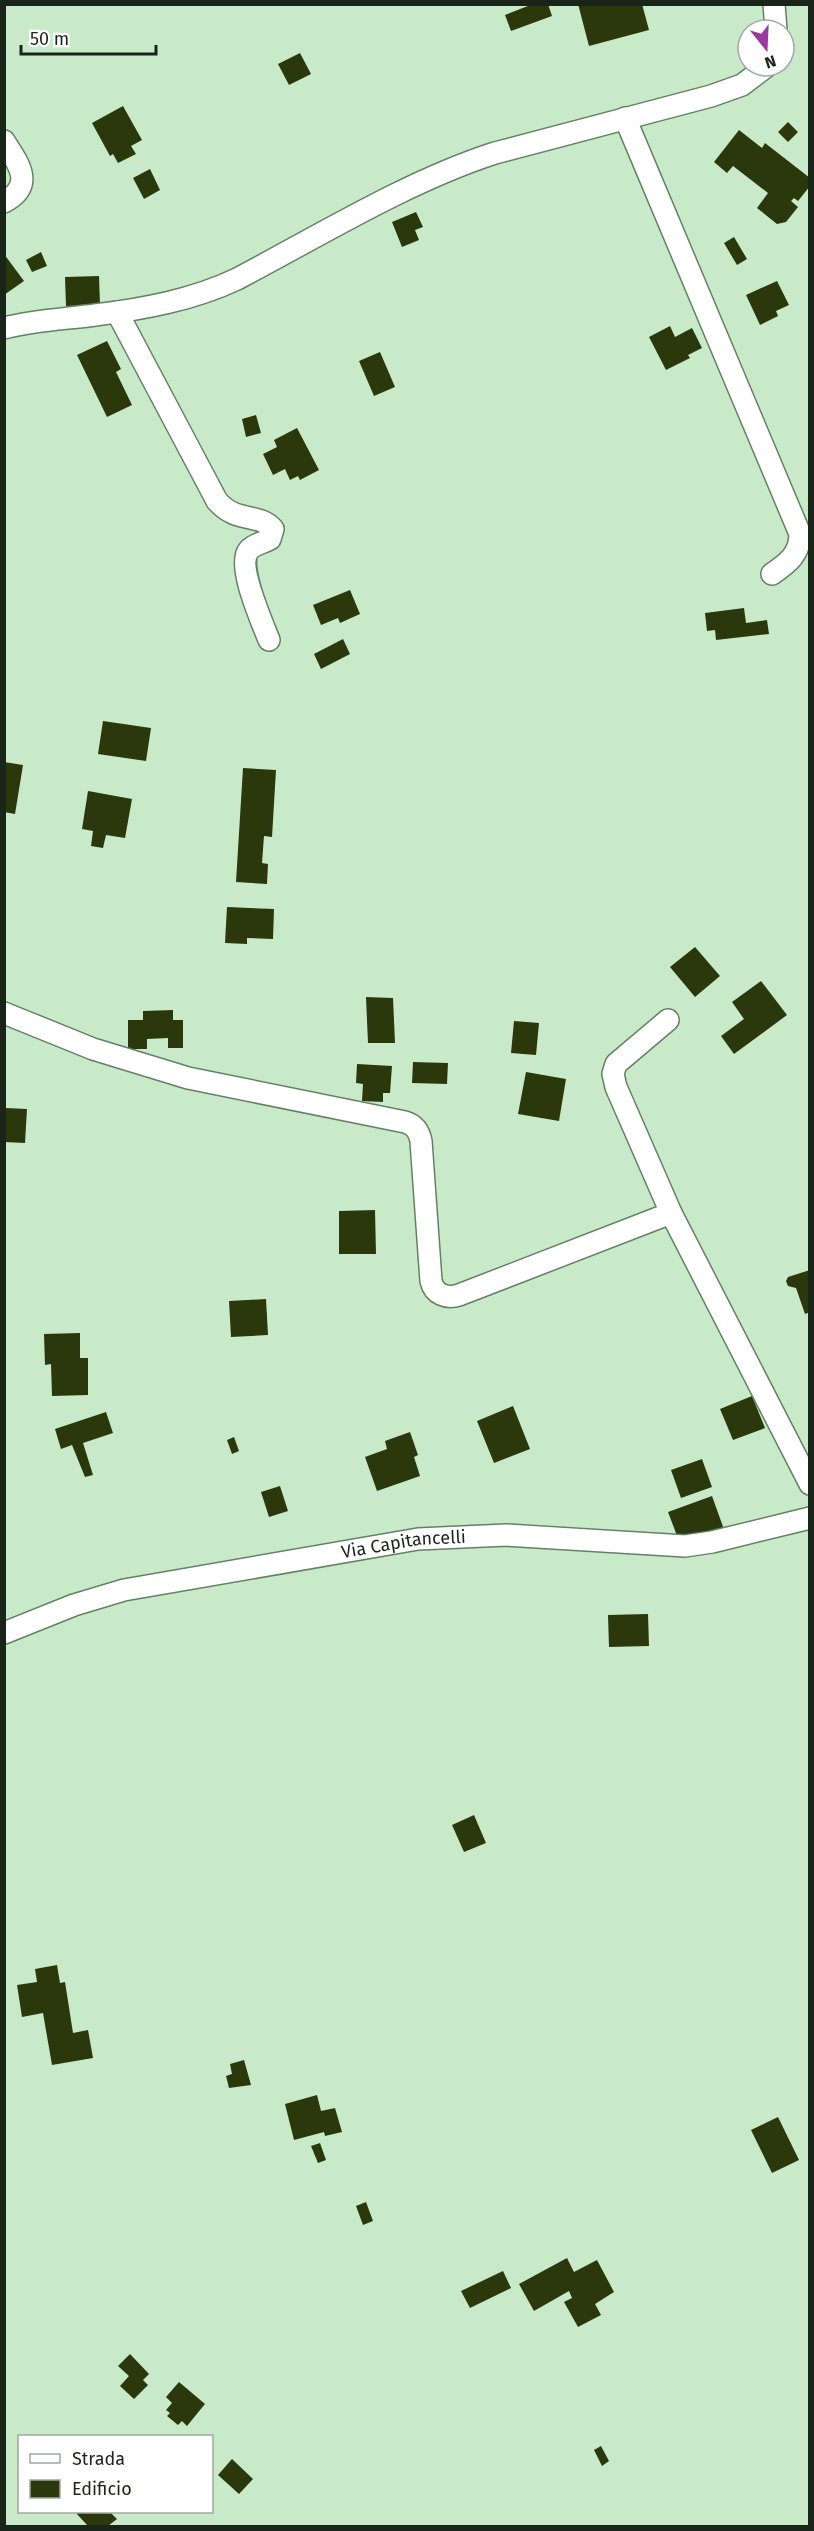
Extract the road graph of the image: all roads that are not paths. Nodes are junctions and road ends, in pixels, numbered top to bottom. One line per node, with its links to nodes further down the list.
1 (752, 78): 2 (street)
2 (625, 118): 5 (street); 7 (street)
3 (4, 141): 4 (street)
4 (4, 202)
5 (117, 312): 6 (street); 8 (street)
6 (4, 328)
7 (772, 574)
8 (269, 640)
9 (4, 1013): 11 (street)
10 (668, 1020): 11 (street)
11 (671, 1213): 12 (street)
12 (810, 1484)
13 (810, 1518): 14 (street, Via Capitancelli)
14 (4, 1633)

